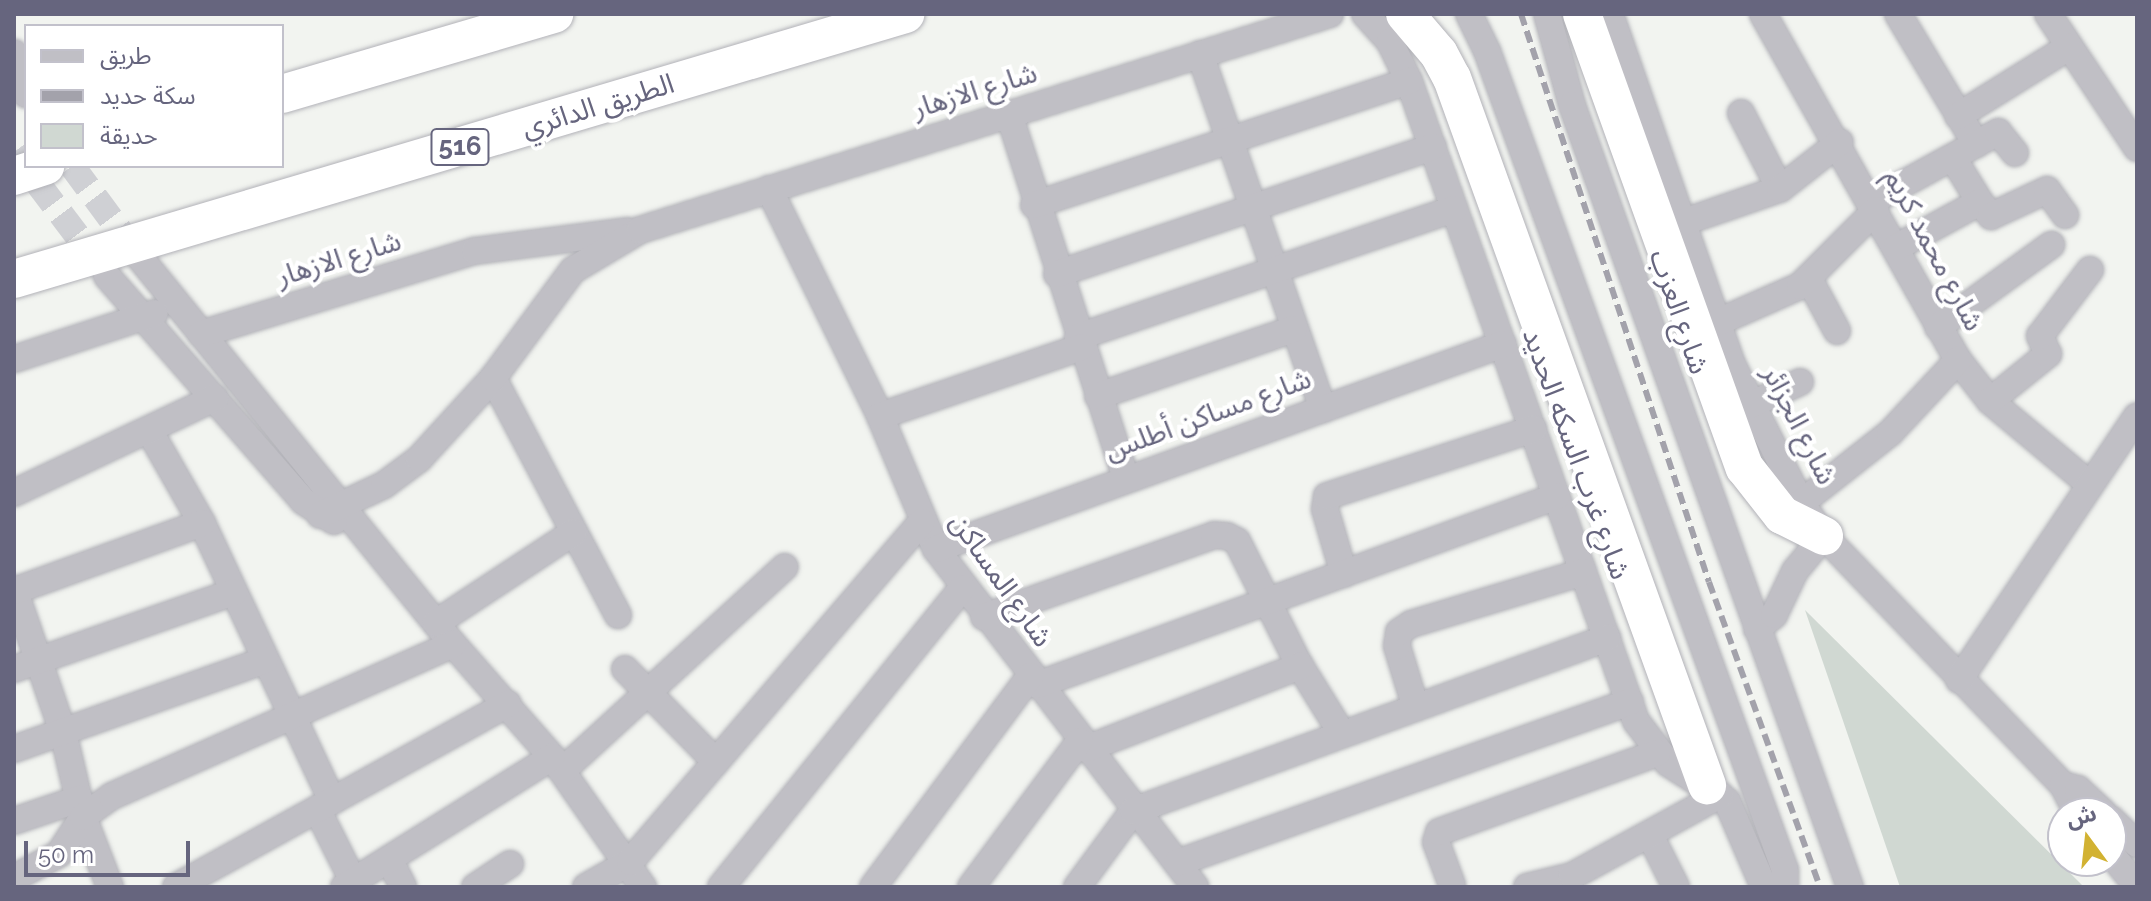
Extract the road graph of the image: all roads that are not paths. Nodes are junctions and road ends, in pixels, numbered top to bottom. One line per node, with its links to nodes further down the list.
1 (554, 14): 18 (highway)
2 (905, 14): 47 (highway, الطريق الدائري / 516)
3 (1330, 14): 15 (street, شارع الازهار)
4 (1365, 14): 16 (street, شارع غرب السكه الحديد)
5 (1405, 14): 116 (highway)
6 (1469, 14): 146 (street, شارع غرب السكه الحديد)
7 (1547, 14): 94 (street, شارع العزب)
8 (1582, 14): 81 (highway)
9 (1610, 14): 38 (street, شارع الجزائر)
10 (1763, 14): 23 (street, شارع محمد كريم)
11 (1898, 14): 21 (street)
12 (2048, 14): 13 (street)
13 (2069, 47): 21 (street); 25 (street)
14 (14, 53): 17 (street)
15 (1200, 54): 20 (street, شارع الازهار); 22 (street)
16 (1409, 81): 22 (street); 24 (street, شارع غرب السكه الحديد)
17 (24, 90)
18 (284, 93)
19 (1741, 113): 31 (street)
20 (1009, 114): 30 (street, شارع الازهار); 33 (street)
21 (1958, 116): 26 (street)
22 (1227, 141): 33 (street); 35 (street)
23 (1840, 142): 31 (street); 34 (street, شارع محمد كريم)
24 (1433, 147): 35 (street); 36 (street, شارع غرب السكه الحديد)
25 (2137, 148)
26 (1964, 151): 27 (street); 32 (street); 34 (street)
27 (2015, 153)
28 (39, 168): 29 (highway)
29 (14, 176)
30 (769, 189): 39 (street, شارع الازهار); 67 (street, شارع المساكن)
31 (1780, 189): 38 (street)
32 (1980, 202): 37 (street); 41 (street)
33 (1034, 205): 45 (street)
34 (1874, 205): 41 (street, شارع محمد كريم); 48 (street)
35 (1252, 209): 43 (street); 45 (street)
36 (1454, 209): 43 (street); 57 (street, شارع غرب السكه الحديد)
37 (2065, 215)
38 (1681, 223): 51 (street, شارع الجزائر)
39 (640, 230): 55 (street, شارع الازهار); 60 (street, شارع الازهار)
40 (2051, 245): 52 (street)
41 (1897, 247): 52 (street, شارع محمد كريم)
42 (141, 259): 49 (street)
43 (1274, 270): 53 (street); 56 (street)
44 (2090, 270): 64 (street)
45 (1057, 274): 56 (street)
46 (107, 276): 50 (street)
47 (14, 279)
48 (1809, 279): 51 (street); 54 (street)
49 (176, 304): 50 (street); 55 (street)
50 (143, 318): 58 (street); 63 (street)
51 (1716, 323): 65 (street, شارع الجزائر)
52 (1938, 327): 59 (street, شارع محمد كريم)
53 (1294, 329): 62 (street); 66 (street)
54 (1837, 331)
55 (201, 334): 76 (street)
56 (1080, 342): 62 (street); 67 (street)
57 (1503, 344): 66 (street, شارع مساكن أطلس); 69 (street, شارع غرب السكه الحديد)
58 (14, 359)
59 (1958, 360): 64 (street, شارع محمد كريم); 75 (street)
60 (493, 378): 76 (street, شارع الازهار); 80 (street)
61 (1800, 382): 65 (street)
62 (1098, 396): 71 (street)
63 (215, 398): 70 (street); 77 (street)
64 (1990, 401): 72 (street, شارع محمد كريم)
65 (1750, 405): 75 (street, شارع الجزائر)
66 (1323, 409): 71 (street, شارع مساكن أطلس)
67 (880, 416): 78 (street, شارع المساكن)
68 (2137, 416): 72 (street)
69 (1533, 429): 74 (street, شارع غرب السكه الحديد); 86 (street)
70 (149, 430): 73 (street); 79 (street)
71 (1126, 479): 83 (street, شارع مساكن أطلس)
72 (2088, 483): 101 (street)
73 (16, 487)
74 (1557, 496): 85 (street, شارع غرب السكه الحديد); 86 (street)
75 (1801, 503): 81 (street, شارع الجزائر)
76 (346, 506): 77 (street, شارع الازهار); 82 (street)
77 (320, 515): 82 (street)
78 (921, 522): 83 (street, شارع المساكن); 113 (street)
79 (202, 523): 88 (street); 89 (street)
80 (574, 532): 91 (street); 93 (street)
81 (1824, 536): 94 (street); 101 (street, شارع الجزائر)
82 (366, 537): 93 (street)
83 (936, 549): 87 (street, شارع المساكن)
84 (785, 567): 103 (street)
85 (1583, 572): 95 (street, شارع غرب السكه الحديد); 106 (street)
86 (1344, 574): 90 (street)
87 (962, 588): 92 (street, شارع المساكن); 138 (street)
88 (14, 591): 98 (street)
89 (234, 592): 97 (street); 98 (street)
90 (1267, 601): 92 (street); 99 (street); 102 (street)
91 (618, 615)
92 (984, 617): 102 (street, شارع المساكن)
93 (436, 623): 96 (street)
94 (1757, 629): 147 (street, شارع العزب)
95 (1607, 638): 104 (street, شارع غرب السكه الحديد); 106 (street)
96 (453, 644): 105 (street); 107 (street)
97 (265, 660): 107 (street); 108 (street)
98 (26, 665): 108 (street)
99 (1300, 666): 109 (street); 110 (street)
100 (625, 669): 103 (street)
101 (1959, 680): 115 (street, شارع الجزائر)
102 (1034, 681): 110 (street, شارع المساكن); 139 (street)
103 (649, 693): 113 (street); 114 (street)
104 (1630, 702): 112 (street, شارع غرب السكه الحديد); 129 (street)
105 (508, 704): 114 (street); 119 (street)
106 (1415, 705): 109 (street)
107 (293, 719): 119 (street); 120 (street)
108 (63, 732): 111 (street); 120 (street)
109 (1341, 732): 121 (street)
110 (1083, 745): 121 (street, شارع المساكن); 140 (street)
111 (14, 749)
112 (1657, 753): 116 (street, شارع غرب السكه الحديد); 131 (street)
113 (716, 762): 126 (street)
114 (557, 764): 124 (street); 126 (street)
115 (2063, 785): 117 (street, شارع الجزائر); 118 (street, شارع الجزائر)
116 (1714, 790): 123 (street); 145 (street, شارع غرب السكه الحديد)
117 (2069, 797)
118 (2087, 797)
119 (324, 805): 130 (street); 133 (street)
120 (81, 808): 122 (street); 128 (street); 132 (street)
121 (1133, 811): 129 (street, شارع المساكن); 141 (street)
122 (14, 821)
123 (1650, 835): 125 (street); 144 (street)
124 (389, 859): 130 (street); 134 (street)
125 (1607, 859): 142 (street); 143 (street)
126 (630, 862): 136 (street); 137 (street)
127 (510, 864): 135 (street)
128 (14, 878)
129 (1185, 879)
130 (351, 885)
131 (1459, 886)
132 (110, 887)
133 (176, 887)
134 (403, 887)
135 (475, 887)
136 (586, 887)
137 (643, 887)
138 (721, 887)
139 (873, 887)
140 (971, 887)
141 (1077, 887)
142 (1527, 887)
143 (1593, 887)
144 (1676, 887)
145 (1764, 887)
146 (1785, 887)
147 (1850, 887)

